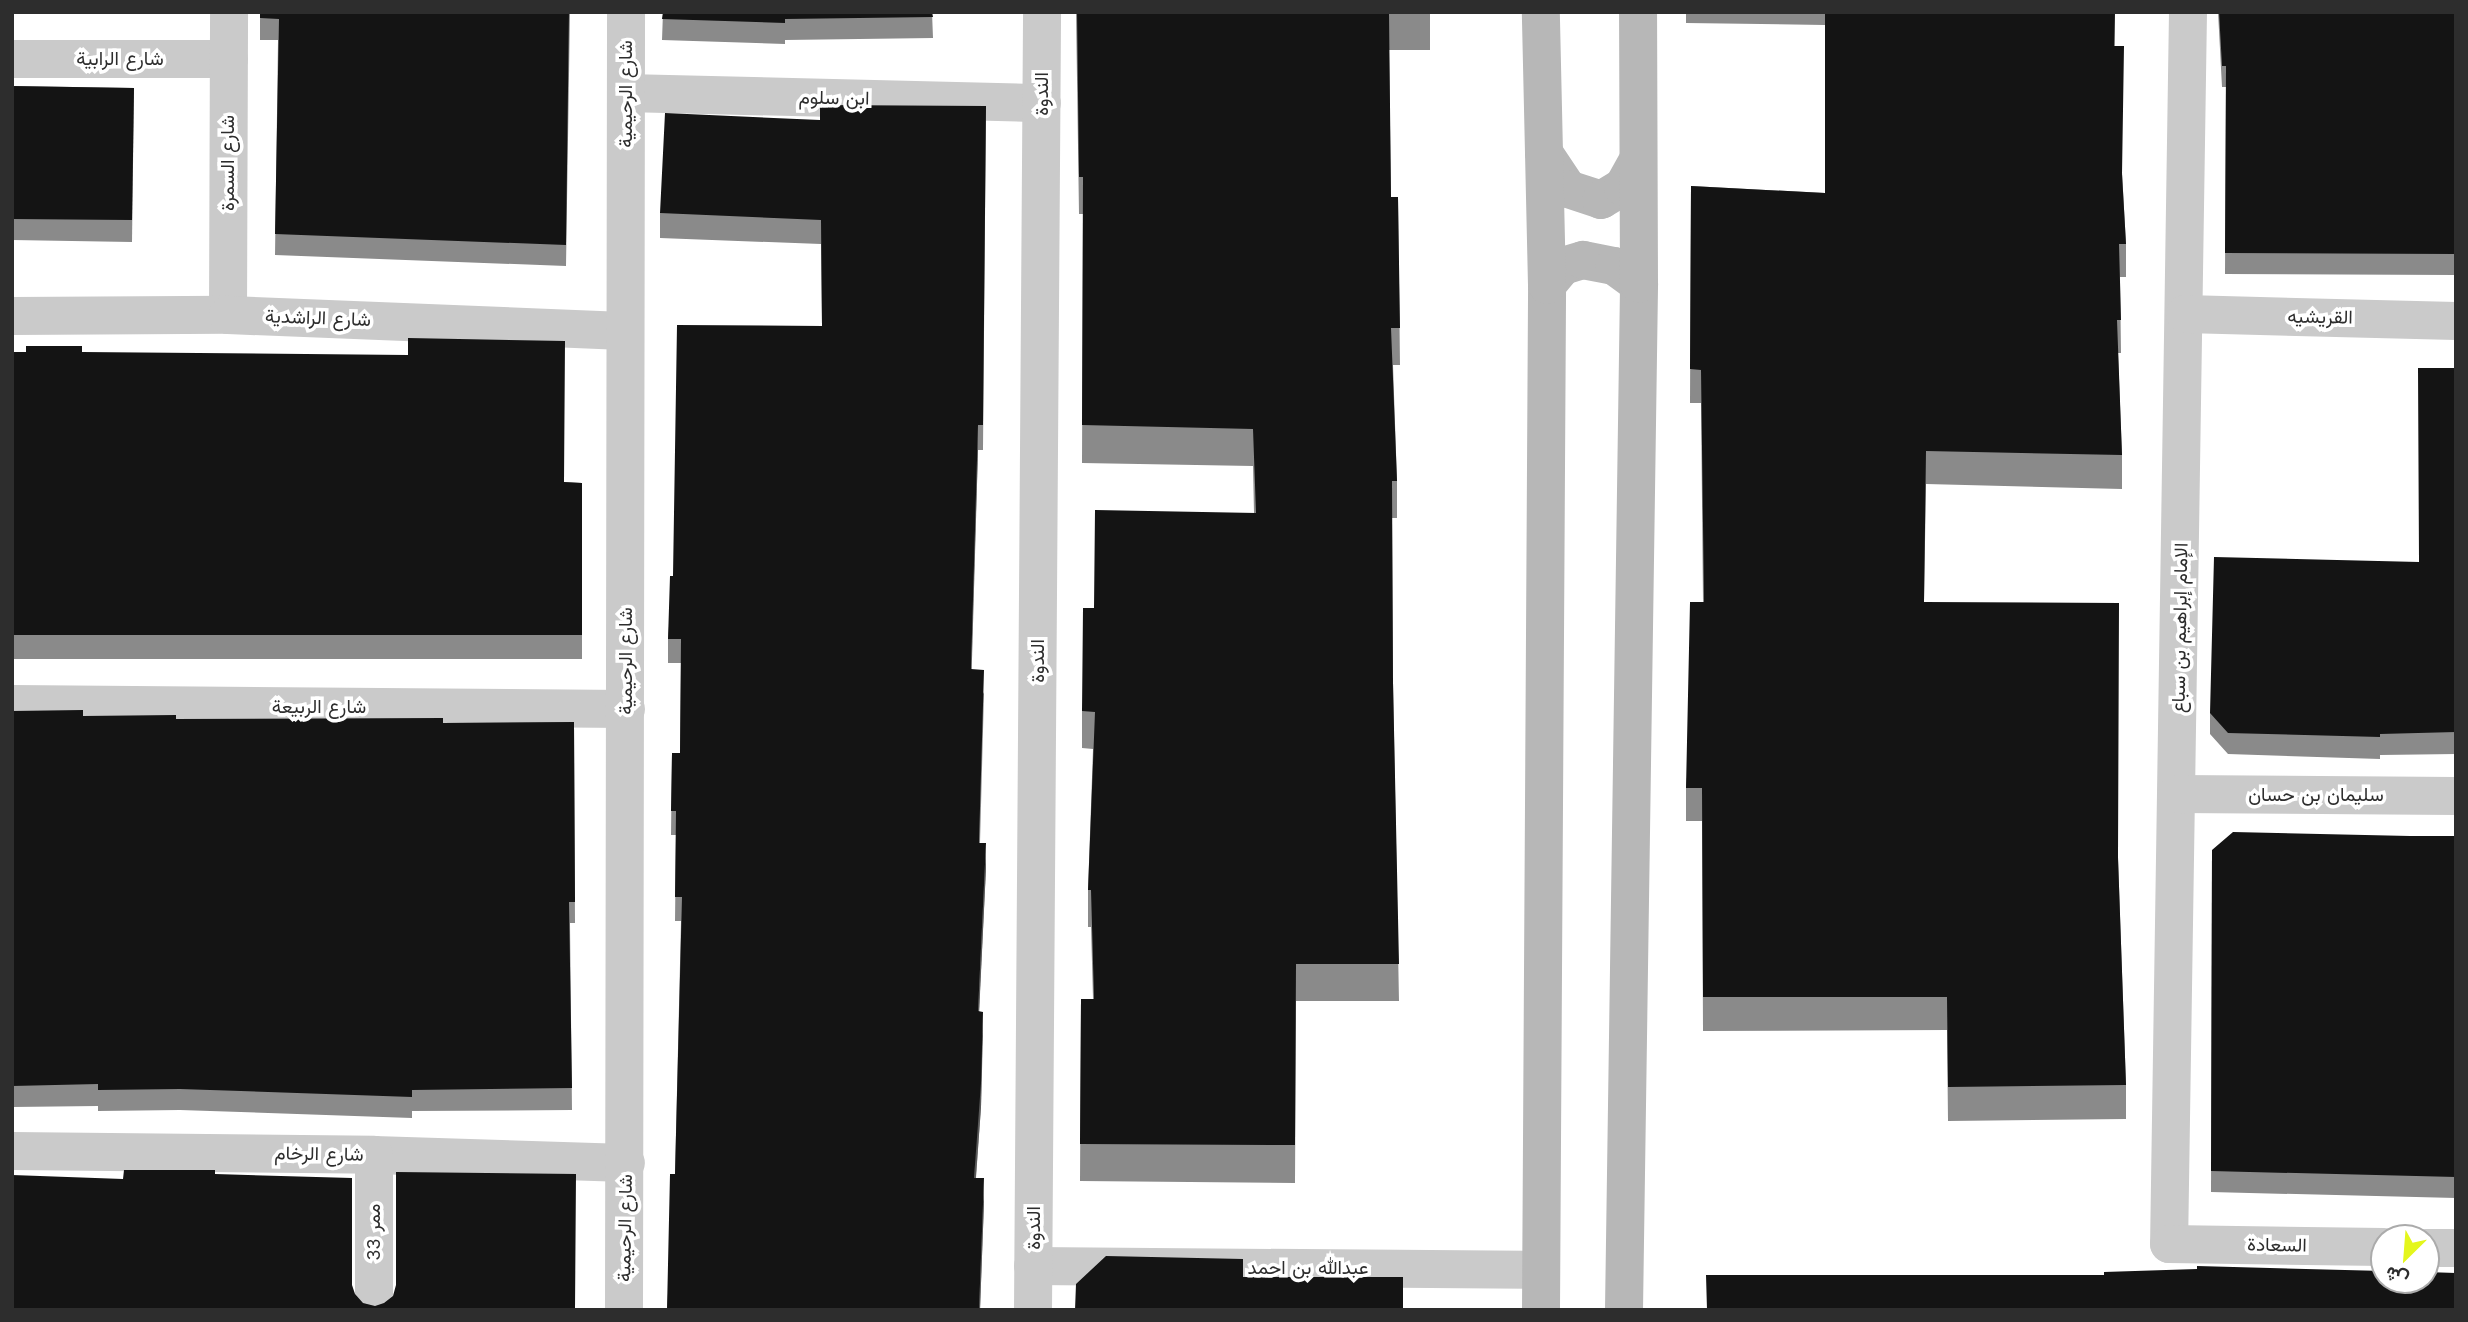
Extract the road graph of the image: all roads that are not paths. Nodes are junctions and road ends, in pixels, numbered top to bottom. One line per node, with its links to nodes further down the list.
1 (229, 12): 8 (street, شارع السمرة)
2 (626, 12): 9 (street, شارع الرحيمية)
3 (1042, 12): 10 (street, الندوة)
4 (1541, 12): 11 (street)
5 (1638, 12): 12 (street)
6 (2188, 12): 16 (street, الإمام إبراهيم بن سباع)
7 (12, 59): 8 (street, شارع الرابية)
8 (229, 59): 15 (street, شارع السمرة)
9 (626, 93): 10 (street, ابن سلوم); 19 (street, شارع الرحيمية)
10 (1042, 103): 29 (street, الندوة)
11 (1544, 153): 12 (street); 14 (street)
12 (1638, 160): 13 (street)
13 (1639, 284): 14 (street); 35 (street)
14 (1546, 285): 30 (street)
15 (228, 314): 17 (street, شارع الراشدية); 19 (street, شارع الراشدية)
16 (2185, 314): 18 (street, القريشيه); 22 (street, الإمام إبراهيم بن سباع)
17 (12, 316)
18 (2456, 321)
19 (624, 331): 21 (street, شارع الرحيمية)
20 (12, 704): 21 (street, شارع الربيعة)
21 (626, 709): 26 (street, شارع الرحيمية)
22 (2176, 794): 23 (street, سليمان بن حسان); 27 (street, الإمام إبراهيم بن سباع)
23 (2456, 796)
24 (12, 1151): 25 (street, شارع الرخام)
25 (374, 1155): 26 (street, شارع الرخام); 31 (street, ممر 33)
26 (626, 1163): 32 (street, شارع الرحيمية)
27 (2169, 1244): 28 (street, السعادة)
28 (2370, 1247)
29 (1033, 1266): 30 (street, عبدالله بن احمد); 33 (street, الندوة)
30 (1541, 1270): 34 (street)
31 (374, 1310)
32 (624, 1310)
33 (1033, 1310)
34 (1541, 1310)
35 (1623, 1310)

